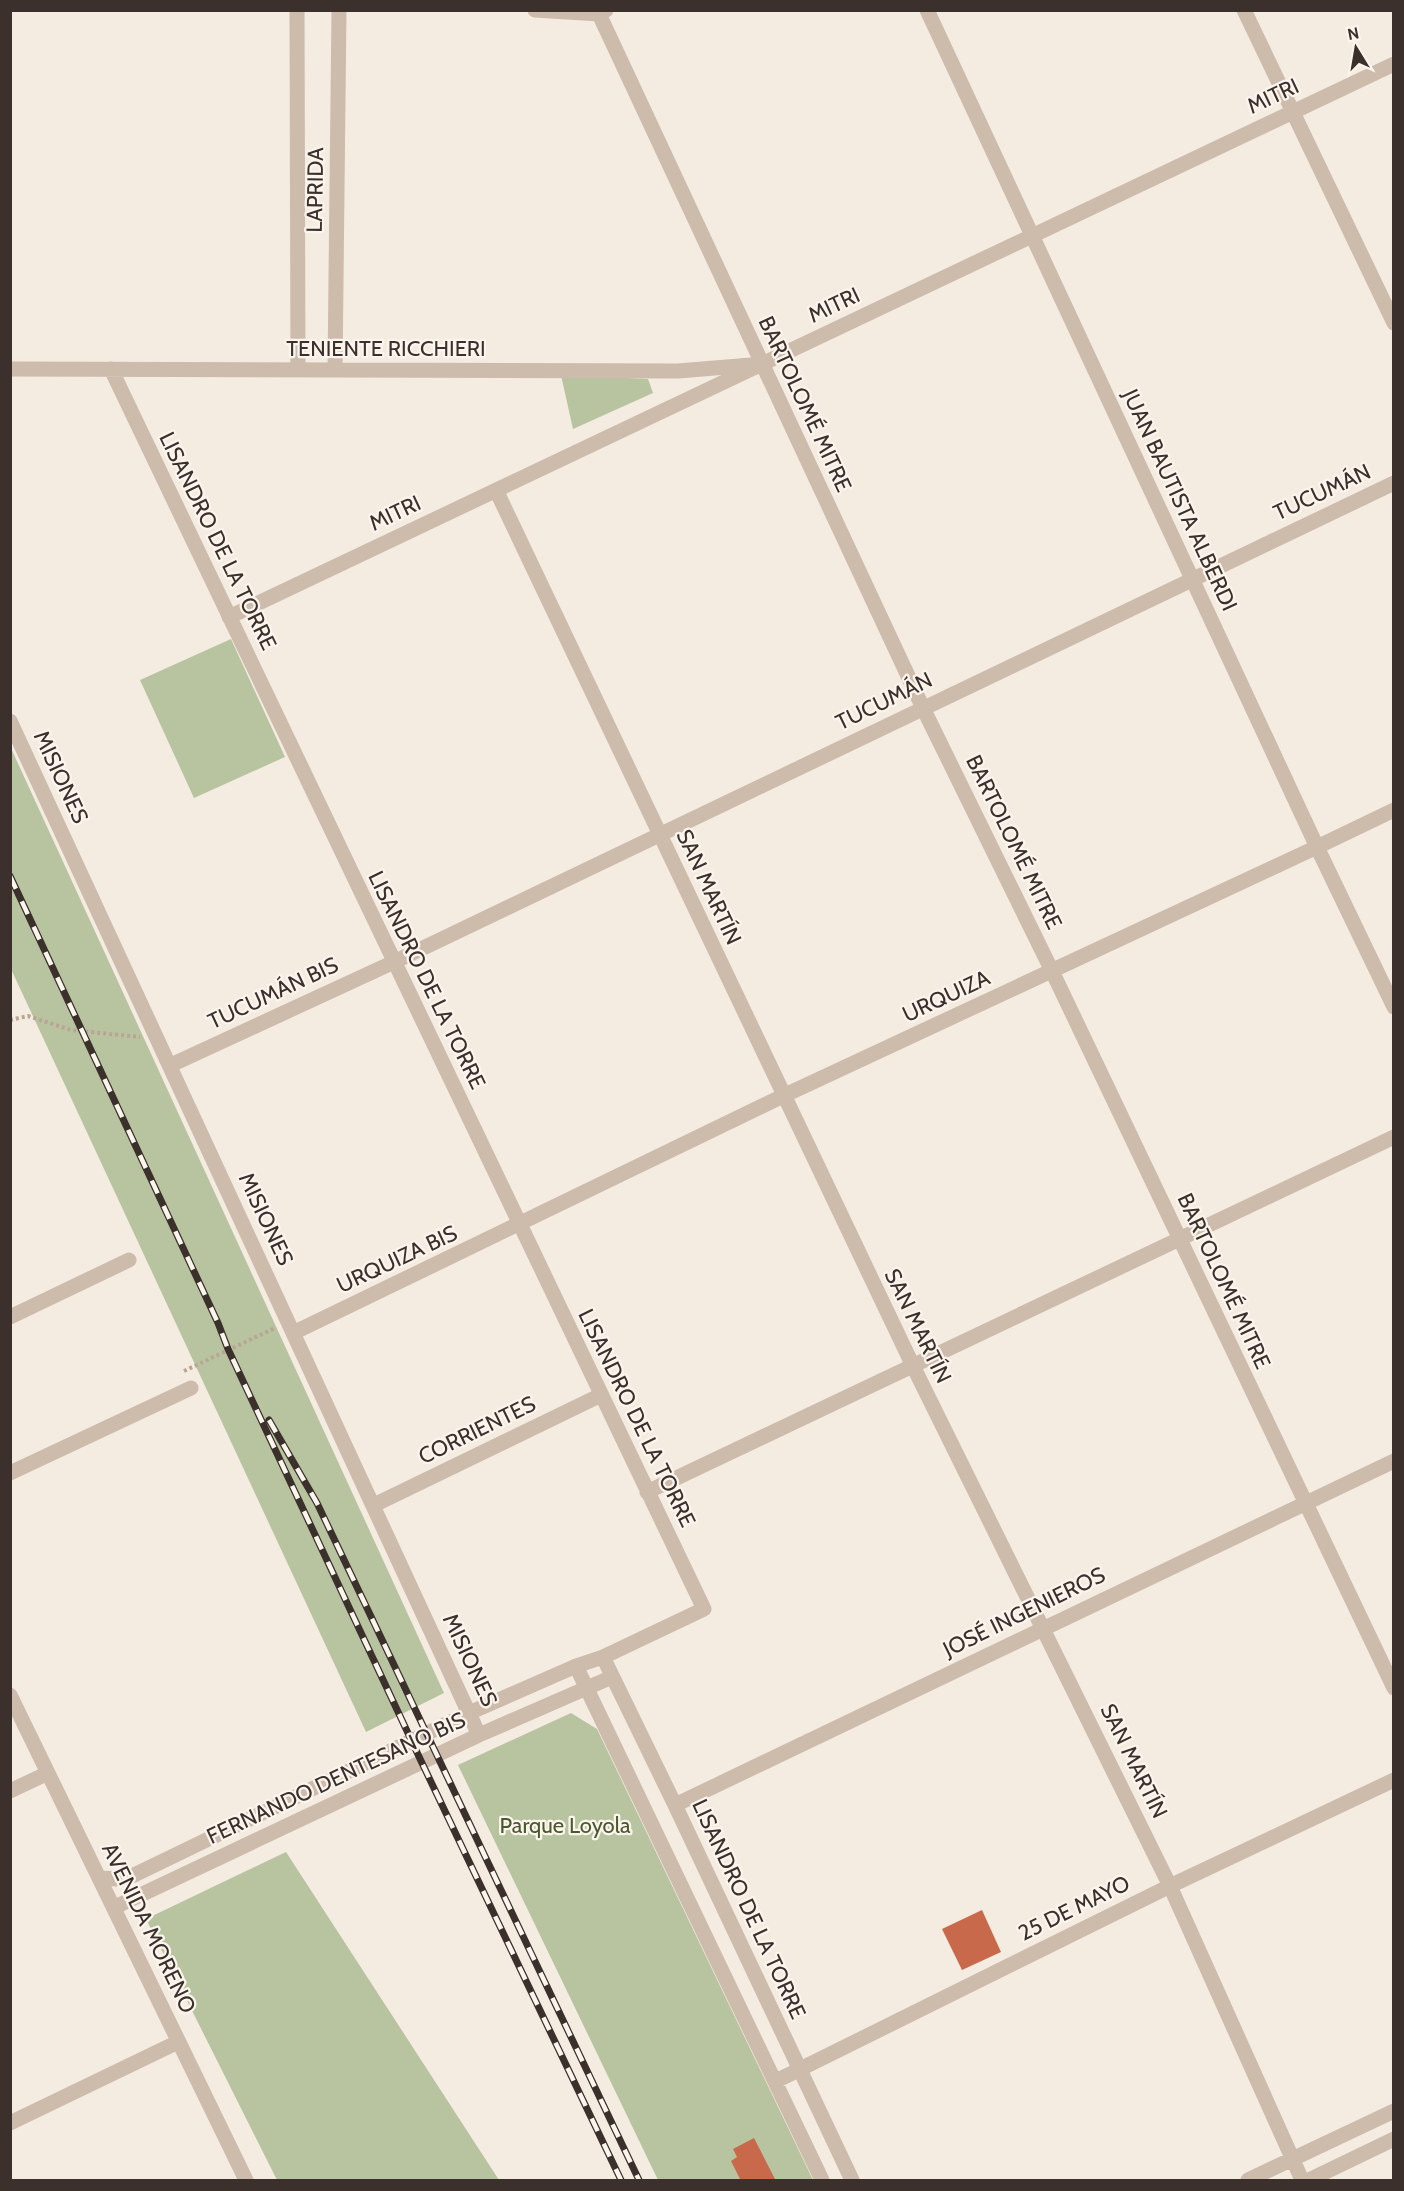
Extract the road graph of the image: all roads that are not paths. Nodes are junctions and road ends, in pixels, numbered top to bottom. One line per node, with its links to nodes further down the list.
1 (297, 10): 14 (street)
2 (339, 10): 15 (street, LAPRIDA)
3 (535, 10): 6 (street)
4 (927, 10): 9 (street, JUAN BAUTISTA ALBERDI)
5 (1244, 10): 8 (street)
6 (602, 12): 11 (street, BARTOLOMÉ MITRE)
7 (1394, 64): 8 (street, MITRI)
8 (1293, 112): 9 (street, MITRI); 10 (street)
9 (1032, 235): 11 (street, MITRI); 18 (street, JUAN BAUTISTA ALBERDI)
10 (1394, 323)
11 (761, 364): 15 (street, TENIENTE RICCHIERI); 17 (street, MITRI); 20 (street, BARTOLOMÉ MITRE)
12 (10, 369): 13 (street, TENIENTE RICCHIERI)
13 (111, 369): 14 (street, TENIENTE RICCHIERI); 19 (street, LISANDRO DE LA TORRE)
14 (298, 370): 15 (street, TENIENTE RICCHIERI)
15 (335, 370)
16 (1394, 483): 18 (street, TUCUMÁN)
17 (496, 489): 19 (street, MITRI); 23 (street, SAN MARTÍN)
18 (1191, 578): 20 (street, TUCUMÁN); 24 (street, JUAN BAUTISTA ALBERDI)
19 (229, 617): 25 (street, LISANDRO DE LA TORRE)
20 (923, 708): 23 (street, TUCUMÁN); 26 (street, BARTOLOMÉ MITRE)
21 (10, 721): 28 (street, MISIONES)
22 (1394, 810): 24 (street, URQUIZA)
23 (659, 833): 25 (street, TUCUMÁN); 29 (street, SAN MARTÍN)
24 (1317, 848): 26 (street, URQUIZA); 27 (street, JUAN BAUTISTA ALBERDI)
25 (393, 962): 28 (street, TUCUMÁN BIS); 31 (street, LISANDRO DE LA TORRE)
26 (1052, 971): 29 (street, URQUIZA); 32 (street, BARTOLOMÉ MITRE)
27 (1394, 1007)
28 (171, 1065): 35 (street, MISIONES)
29 (783, 1096): 31 (street, URQUIZA); 36 (street, SAN MARTÍN)
30 (1394, 1137): 32 (street)
31 (519, 1225): 35 (street, URQUIZA BIS); 38 (street, LISANDRO DE LA TORRE)
32 (1179, 1239): 36 (street); 42 (street, BARTOLOMÉ MITRE)
33 (129, 1260): 34 (street)
34 (10, 1317)
35 (290, 1327): 43 (street, MISIONES)
36 (912, 1366): 41 (street); 45 (street, SAN MARTÍN)
37 (191, 1388): 40 (street)
38 (601, 1395): 41 (street, LISANDRO DE LA TORRE); 43 (street, CORRIENTES)
39 (1394, 1461): 42 (street, JOSÉ INGENIEROS)
40 (10, 1473)
41 (647, 1492): 44 (street, LISANDRO DE LA TORRE)
42 (1306, 1503): 45 (street, JOSÉ INGENIEROS); 50 (street, BARTOLOMÉ MITRE)
43 (374, 1505): 52 (street, MISIONES)
44 (704, 1609): 46 (street, FERNANDO DENTESANO BIS)
45 (1043, 1628): 57 (street, JOSÉ INGENIEROS); 59 (street, SAN MARTÍN)
46 (603, 1657): 47 (street, FERNANDO DENTESANO BIS); 48 (street, LISANDRO DE LA TORRE)
47 (576, 1666): 49 (street); 52 (street, FERNANDO DENTESANO BIS)
48 (612, 1677): 49 (street, FERNANDO DENTESANO BIS); 57 (street, LISANDRO DE LA TORRE)
49 (587, 1688): 53 (street, FERNANDO DENTESANO BIS); 63 (street)
50 (1394, 1688)
51 (10, 1695): 54 (street, AVENIDA MORENO)
52 (469, 1713): 53 (street, MISIONES); 58 (street, FERNANDO DENTESANO BIS)
53 (479, 1735): 60 (street, FERNANDO DENTESANO BIS)
54 (48, 1773): 56 (street); 58 (street, AVENIDA MORENO)
55 (1394, 1780): 59 (street, 25 DE MAYO)
56 (10, 1791)
57 (675, 1804): 62 (street, LISANDRO DE LA TORRE)
58 (101, 1878): 60 (street, AVENIDA MORENO)
59 (1170, 1886): 62 (street, 25 DE MAYO); 67 (street, SAN MARTÍN)
60 (115, 1907): 61 (street, AVENIDA MORENO)
61 (178, 2043): 65 (street); 68 (street, AVENIDA MORENO)
62 (799, 2068): 63 (street, 25 DE MAYO); 70 (street, LISANDRO DE LA TORRE)
63 (776, 2081): 69 (street)
64 (1394, 2111): 67 (street)
65 (10, 2123)
66 (1394, 2139): 73 (street)
67 (1293, 2159): 71 (street); 72 (street, SAN MARTÍN)
68 (246, 2181)
69 (822, 2181)
70 (852, 2181)
71 (1248, 2181)
72 (1302, 2181)
73 (1309, 2181)

